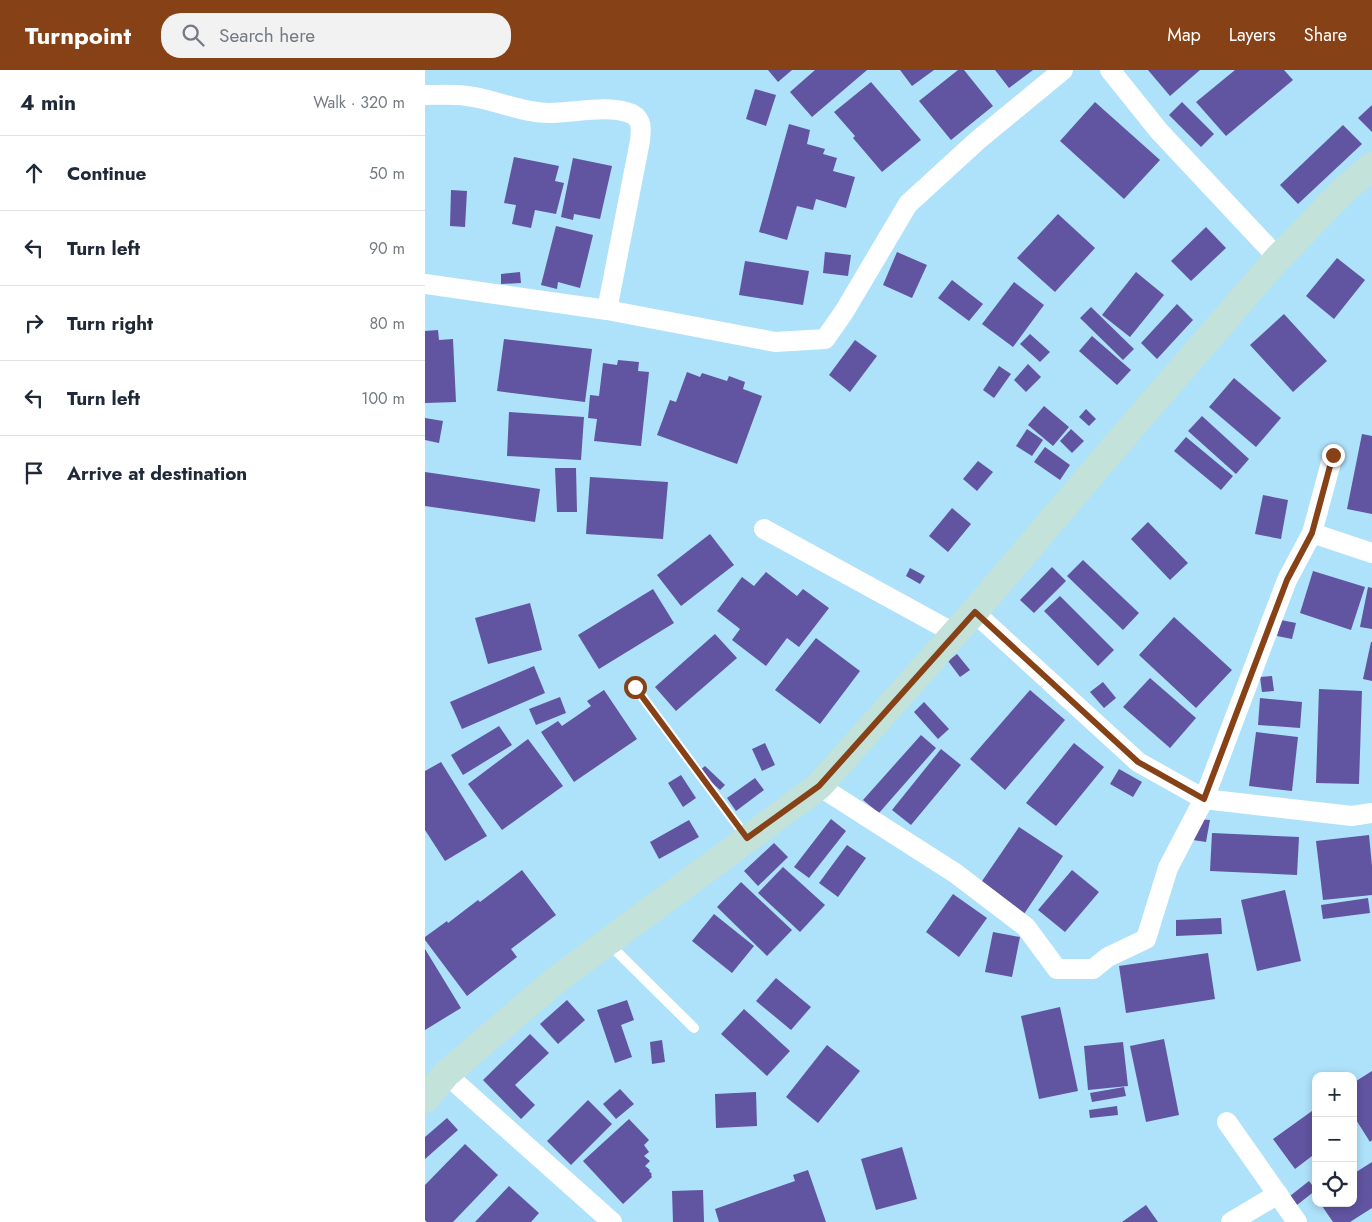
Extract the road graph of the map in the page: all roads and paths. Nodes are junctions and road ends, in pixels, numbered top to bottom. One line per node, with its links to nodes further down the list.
1 (1063, 70): 7 (street)
2 (1110, 70): 5 (street)
3 (425, 95): 7 (street)
4 (1372, 166): 5 (street)
5 (1278, 258): 12 (street)
6 (425, 284): 7 (street)
7 (607, 310)
8 (1333, 455): 10 (street)
9 (765, 529): 13 (street)
10 (1312, 533): 11 (street); 16 (street)
11 (1372, 553)
12 (975, 612): 13 (street); 16 (street)
13 (954, 633): 15 (street)
14 (635, 687): 18 (lane)
15 (819, 786): 16 (street); 18 (street)
16 (1204, 799): 17 (street)
17 (1372, 813)
18 (747, 838): 19 (street)
19 (608, 942): 20 (lane); 21 (street)
20 (694, 1028)
21 (446, 1074): 22 (street); 25 (street)
22 (425, 1099)
23 (1227, 1122): 24 (street)
24 (1278, 1194): 26 (street); 27 (street)
25 (611, 1222)
26 (1231, 1222)
27 (1297, 1222)

